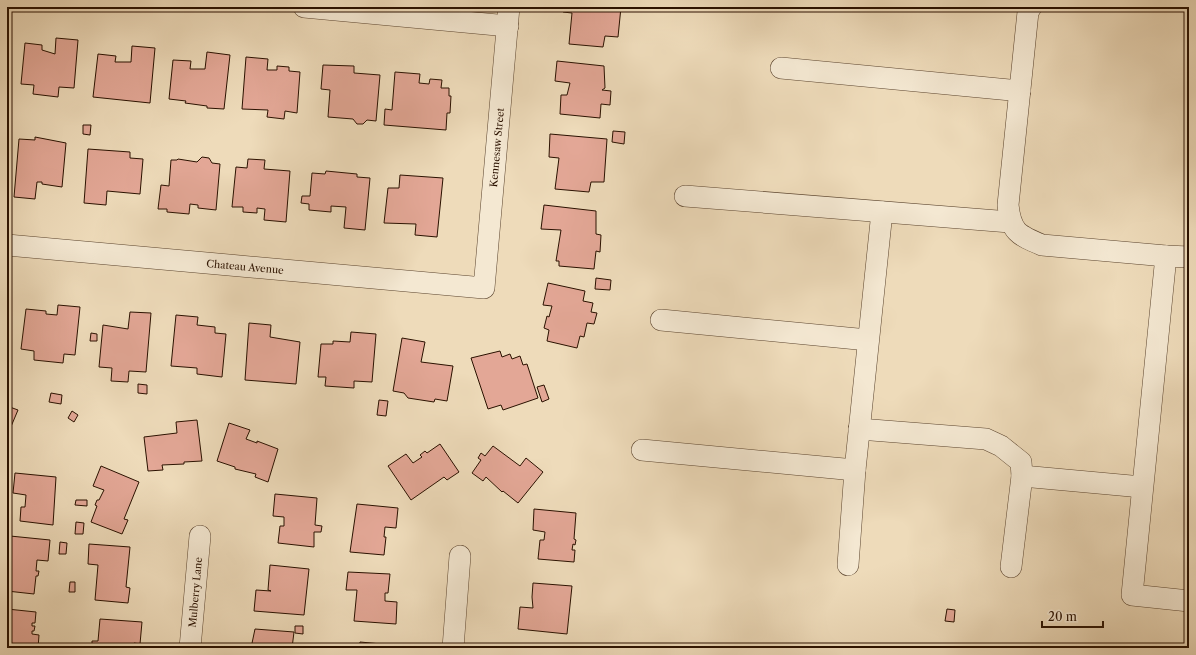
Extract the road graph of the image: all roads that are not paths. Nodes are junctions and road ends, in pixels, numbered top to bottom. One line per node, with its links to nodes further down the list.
1 (304, 7): 3 (street)
2 (1031, 7): 5 (street)
3 (509, 16): 12 (street, Kennesaw Street)
4 (781, 68): 5 (street)
5 (1020, 91): 8 (street)
6 (685, 196): 7 (street)
7 (882, 212): 8 (street); 14 (street)
8 (1010, 222): 10 (street)
9 (7, 245): 12 (street, Chateau Avenue)
10 (1166, 256): 11 (street); 19 (street)
11 (1189, 257)
12 (484, 288)
13 (660, 320): 14 (street)
14 (868, 340): 15 (street)
15 (859, 429): 17 (street); 18 (street)
16 (642, 450): 17 (street)
17 (855, 470): 22 (street)
18 (1022, 476): 19 (street); 23 (street)
19 (1142, 487): 24 (street)
20 (200, 536): 25 (street, Mulberry Lane)
21 (460, 556): 26 (street)
22 (848, 565)
23 (1010, 567)
24 (1189, 601)
25 (190, 648)
26 (453, 648)

